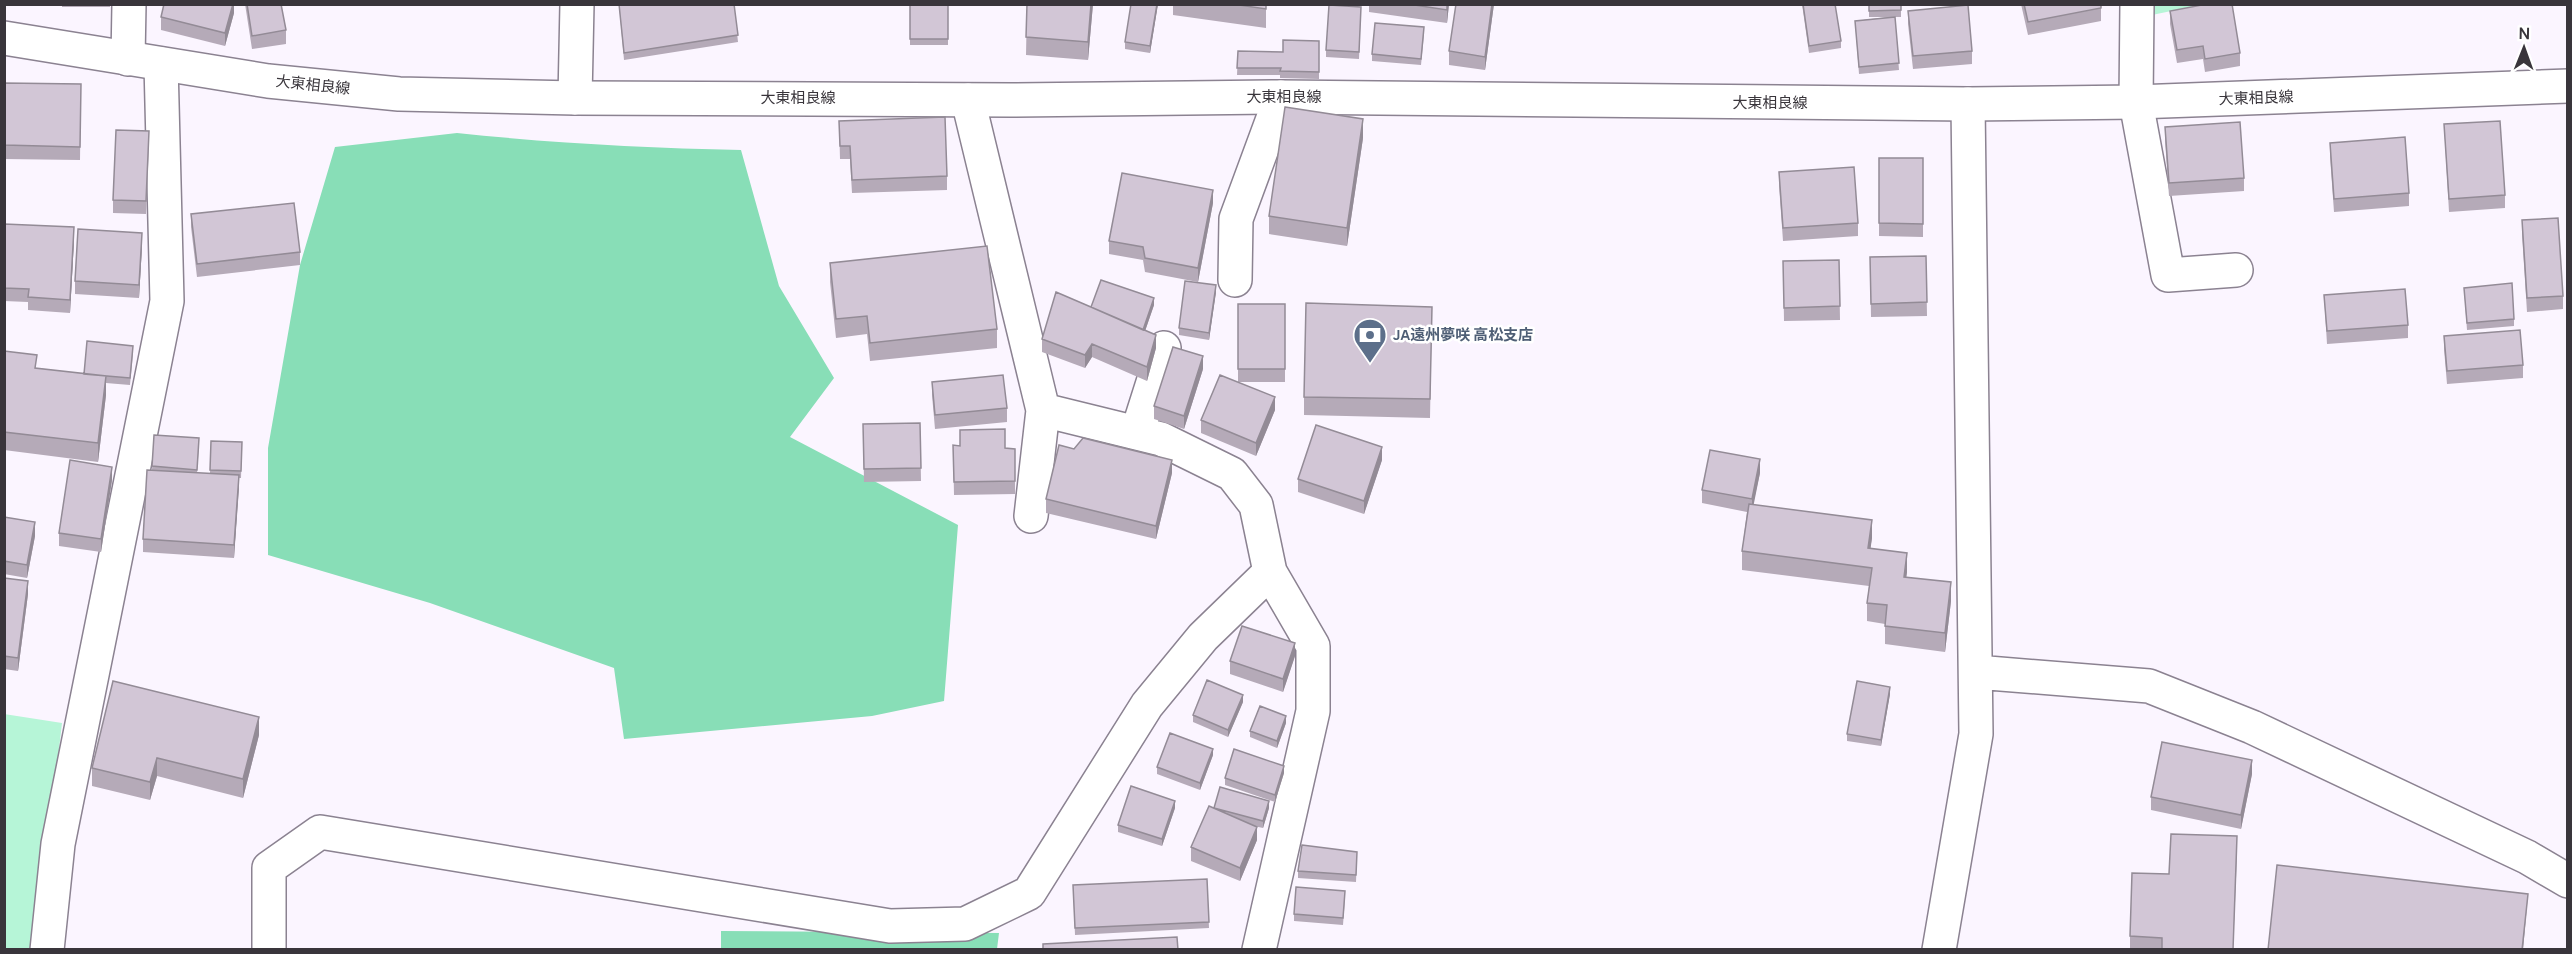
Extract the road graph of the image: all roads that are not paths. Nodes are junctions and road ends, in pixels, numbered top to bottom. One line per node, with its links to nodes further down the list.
1 (129, 4): 5 (street)
2 (577, 4): 9 (street)
3 (2137, 4): 11 (street)
4 (4, 38): 5 (street, 大東相良線)
5 (128, 59): 6 (street, 大東相良線)
6 (161, 64): 9 (street, 大東相良線); 22 (street)
7 (2568, 86): 11 (street, 大東相良線)
8 (1281, 97): 10 (street, 大東相良線); 12 (street, 大東相良線); 14 (street)
9 (575, 98): 10 (street, 大東相良線)
10 (968, 100): 16 (street)
11 (2136, 102): 12 (street, 大東相良線); 13 (street)
12 (1968, 104): 20 (street)
13 (2236, 270)
14 (1235, 280)
15 (1164, 348): 17 (street)
16 (1043, 411): 17 (street); 18 (street)
17 (1137, 433): 19 (street)
18 (1031, 516)
19 (1270, 572): 23 (street); 24 (street)
20 (1976, 672): 21 (street); 25 (street)
21 (2568, 881)
22 (47, 950)
23 (269, 950)
24 (1259, 950)
25 (1939, 950)

